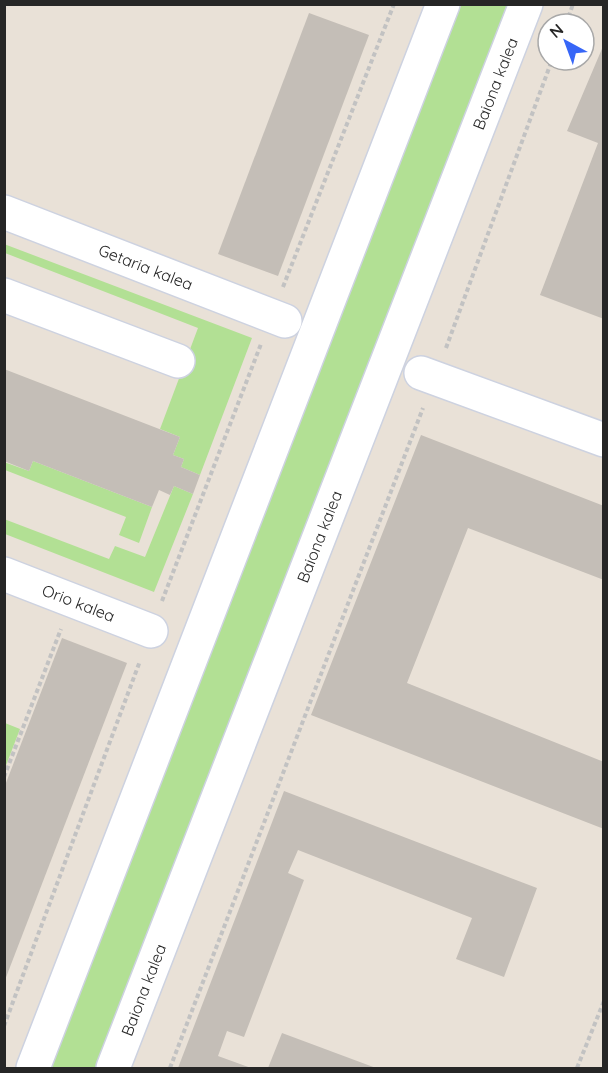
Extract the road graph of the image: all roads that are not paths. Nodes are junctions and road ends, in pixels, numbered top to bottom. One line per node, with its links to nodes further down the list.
1 (443, 4): 11 (street)
2 (526, 4): 12 (street, Baiona kalea)
3 (4, 212): 5 (street, Getaria kalea)
4 (4, 295): 6 (street)
5 (285, 321)
6 (178, 361)
7 (428, 375): 8 (street)
8 (603, 440)
9 (4, 574): 10 (street, Orio kalea)
10 (151, 631)
11 (33, 1068)
12 (113, 1068)

